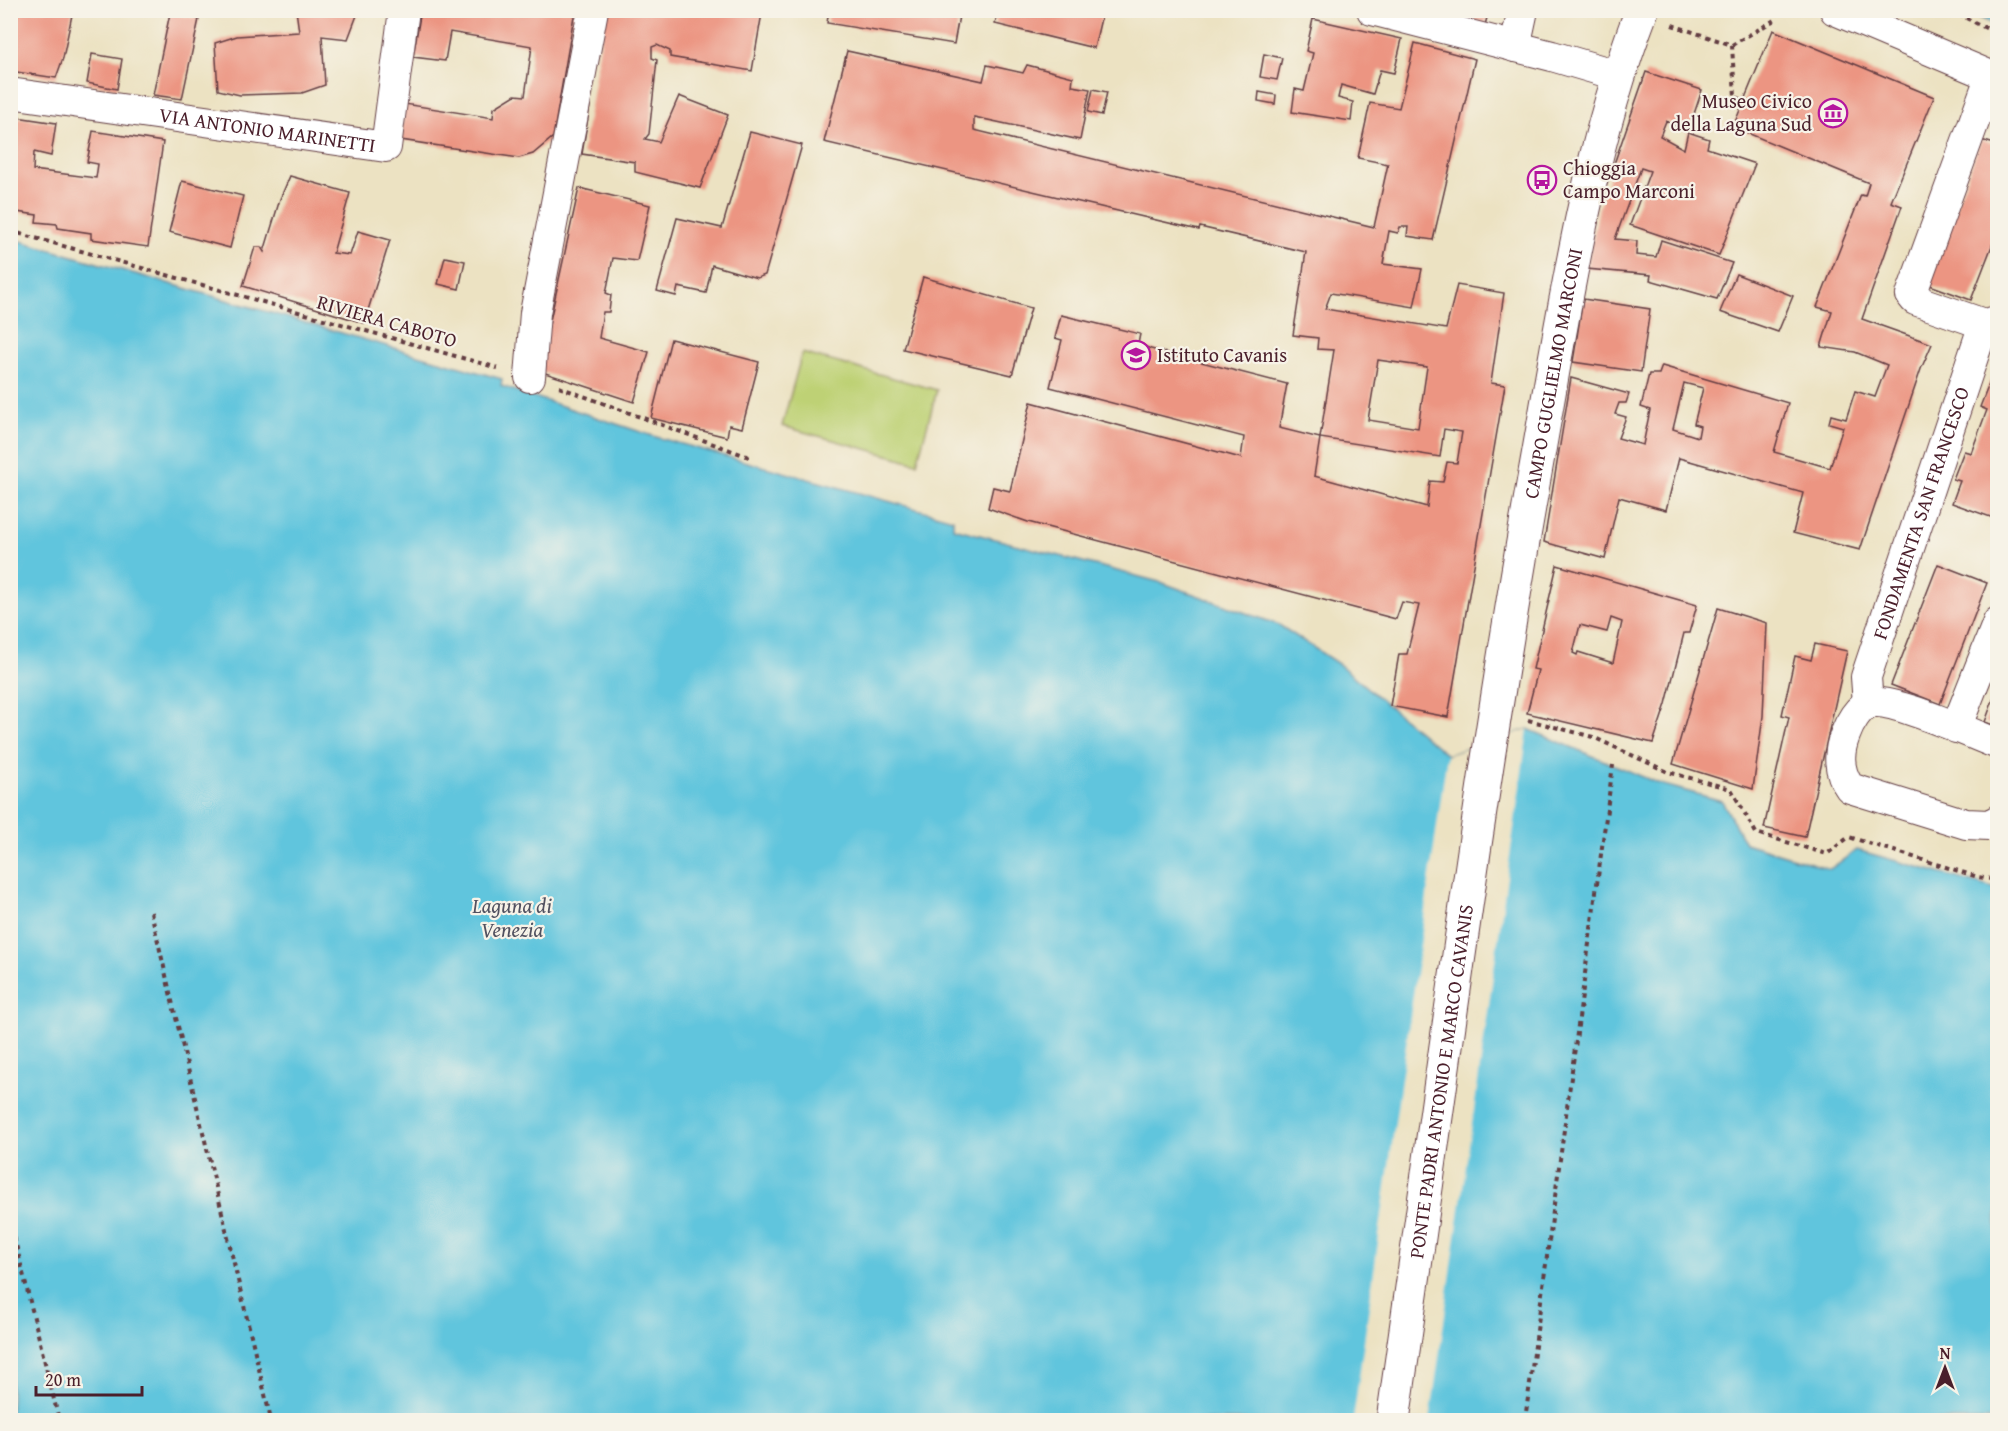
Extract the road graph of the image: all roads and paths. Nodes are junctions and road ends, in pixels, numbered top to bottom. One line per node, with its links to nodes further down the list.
1 (404, 10): 14 (street, VIA ANTONIO MARINETTI)
2 (593, 10): 18 (street)
3 (1372, 10): 11 (street)
4 (1524, 10): 11 (street)
5 (1835, 10): 13 (street, FONDAMENTA SAN FRANCESCO)
6 (1950, 10): 9 (path)
7 (1652, 16): 10 (path); 12 (street, CAMPO GUGLIELMO MARCONI)
8 (1778, 18): 10 (path)
9 (1998, 34)
10 (1732, 45): 15 (path)
11 (1515, 47): 12 (street)
12 (1620, 76): 24 (street, CAMPO GUGLIELMO MARCONI)
13 (1994, 77): 17 (street, FONDAMENTA SAN FRANCESCO)
14 (10, 93)
15 (1744, 100)
16 (10, 231): 18 (path, RIVIERA CABOTO)
17 (1991, 323): 21 (street, FONDAMENTA SAN FRANCESCO)
18 (530, 376): 19 (path, RIVIERA CABOTO)
19 (749, 457)
20 (1998, 622): 23 (street)
21 (1868, 704): 23 (street); 27 (street)
22 (1524, 719): 28 (path)
23 (1956, 728): 25 (street)
24 (1490, 741): 33 (street, PONTE PADRI ANTONIO E MARCO CAVANIS)
25 (1998, 744)
26 (1612, 765): 34 (path)
27 (1998, 820)
28 (1998, 880)
29 (151, 912): 32 (path)
30 (10, 1220): 31 (path)
31 (58, 1420)
32 (271, 1420)
33 (1393, 1420)
34 (1525, 1420)

